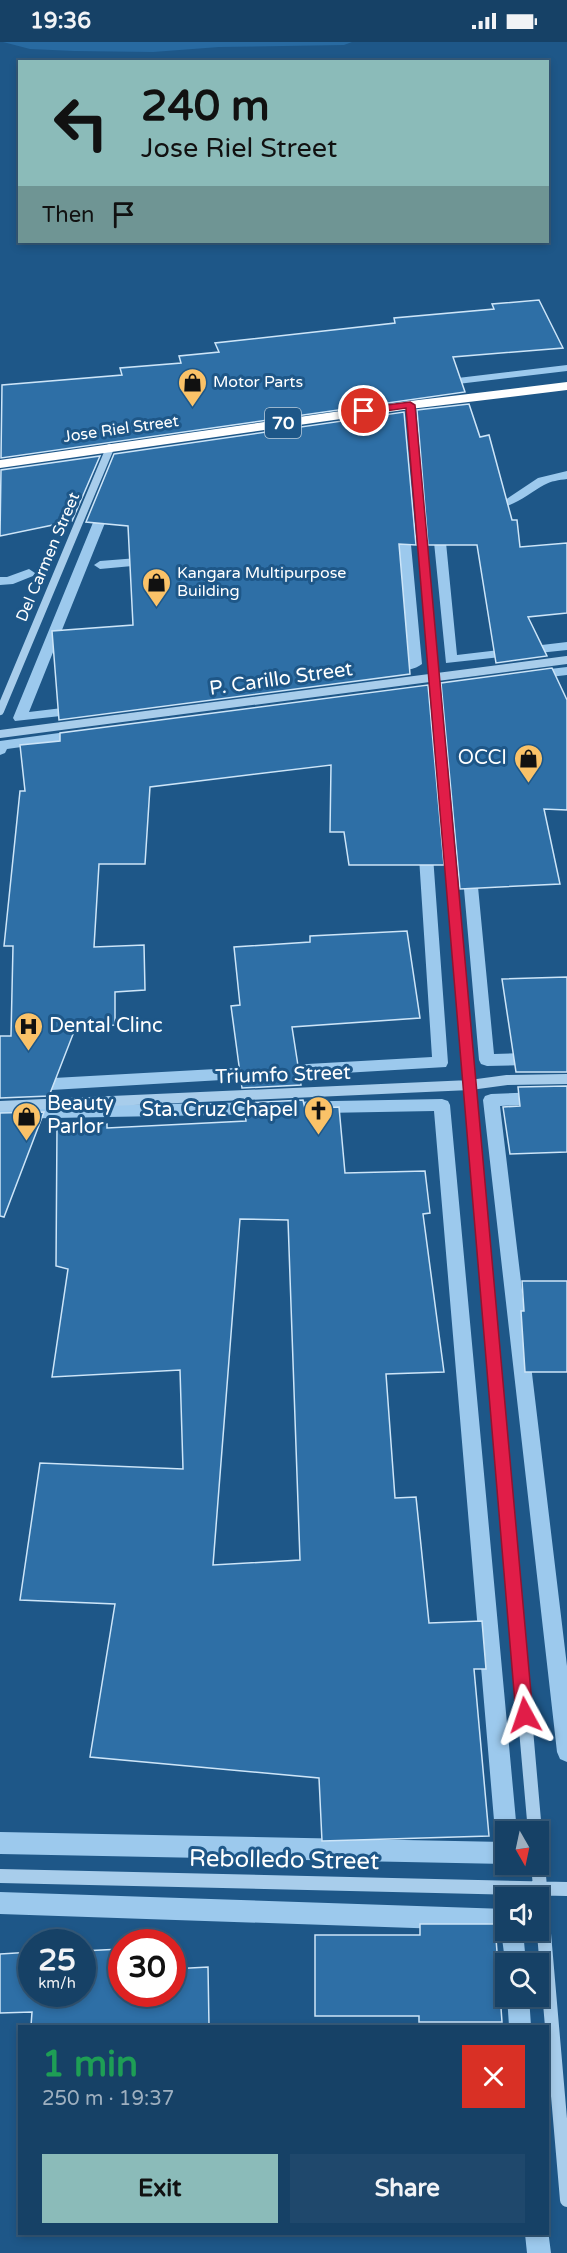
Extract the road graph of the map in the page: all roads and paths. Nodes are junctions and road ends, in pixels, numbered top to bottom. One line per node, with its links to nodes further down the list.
1 (567, 386): 2 (highway, Jose Riel Street / 70)
2 (410, 405): 3 (highway, Jose Riel Street / 70); 6 (street)
3 (110, 448): 4 (highway, Jose Riel Street / 70); 7 (street, Del Carmen Street)
4 (0, 464)
5 (567, 660): 6 (street, P. Carillo Street)
6 (434, 676): 8 (street, P. Carillo Street); 10 (street)
7 (0, 711)
8 (0, 734)
9 (567, 1079): 10 (street, Triumfo Street)
10 (470, 1085): 11 (street, Triumfo Street); 12 (street)
11 (0, 1106)
12 (534, 1821)
13 (0, 1876): 14 (street, Rebolledo Street)
14 (495, 1887)
15 (549, 1888): 16 (street, Rebolledo Street)
16 (567, 1889)
17 (545, 1941): 18 (street)
18 (567, 2200)

